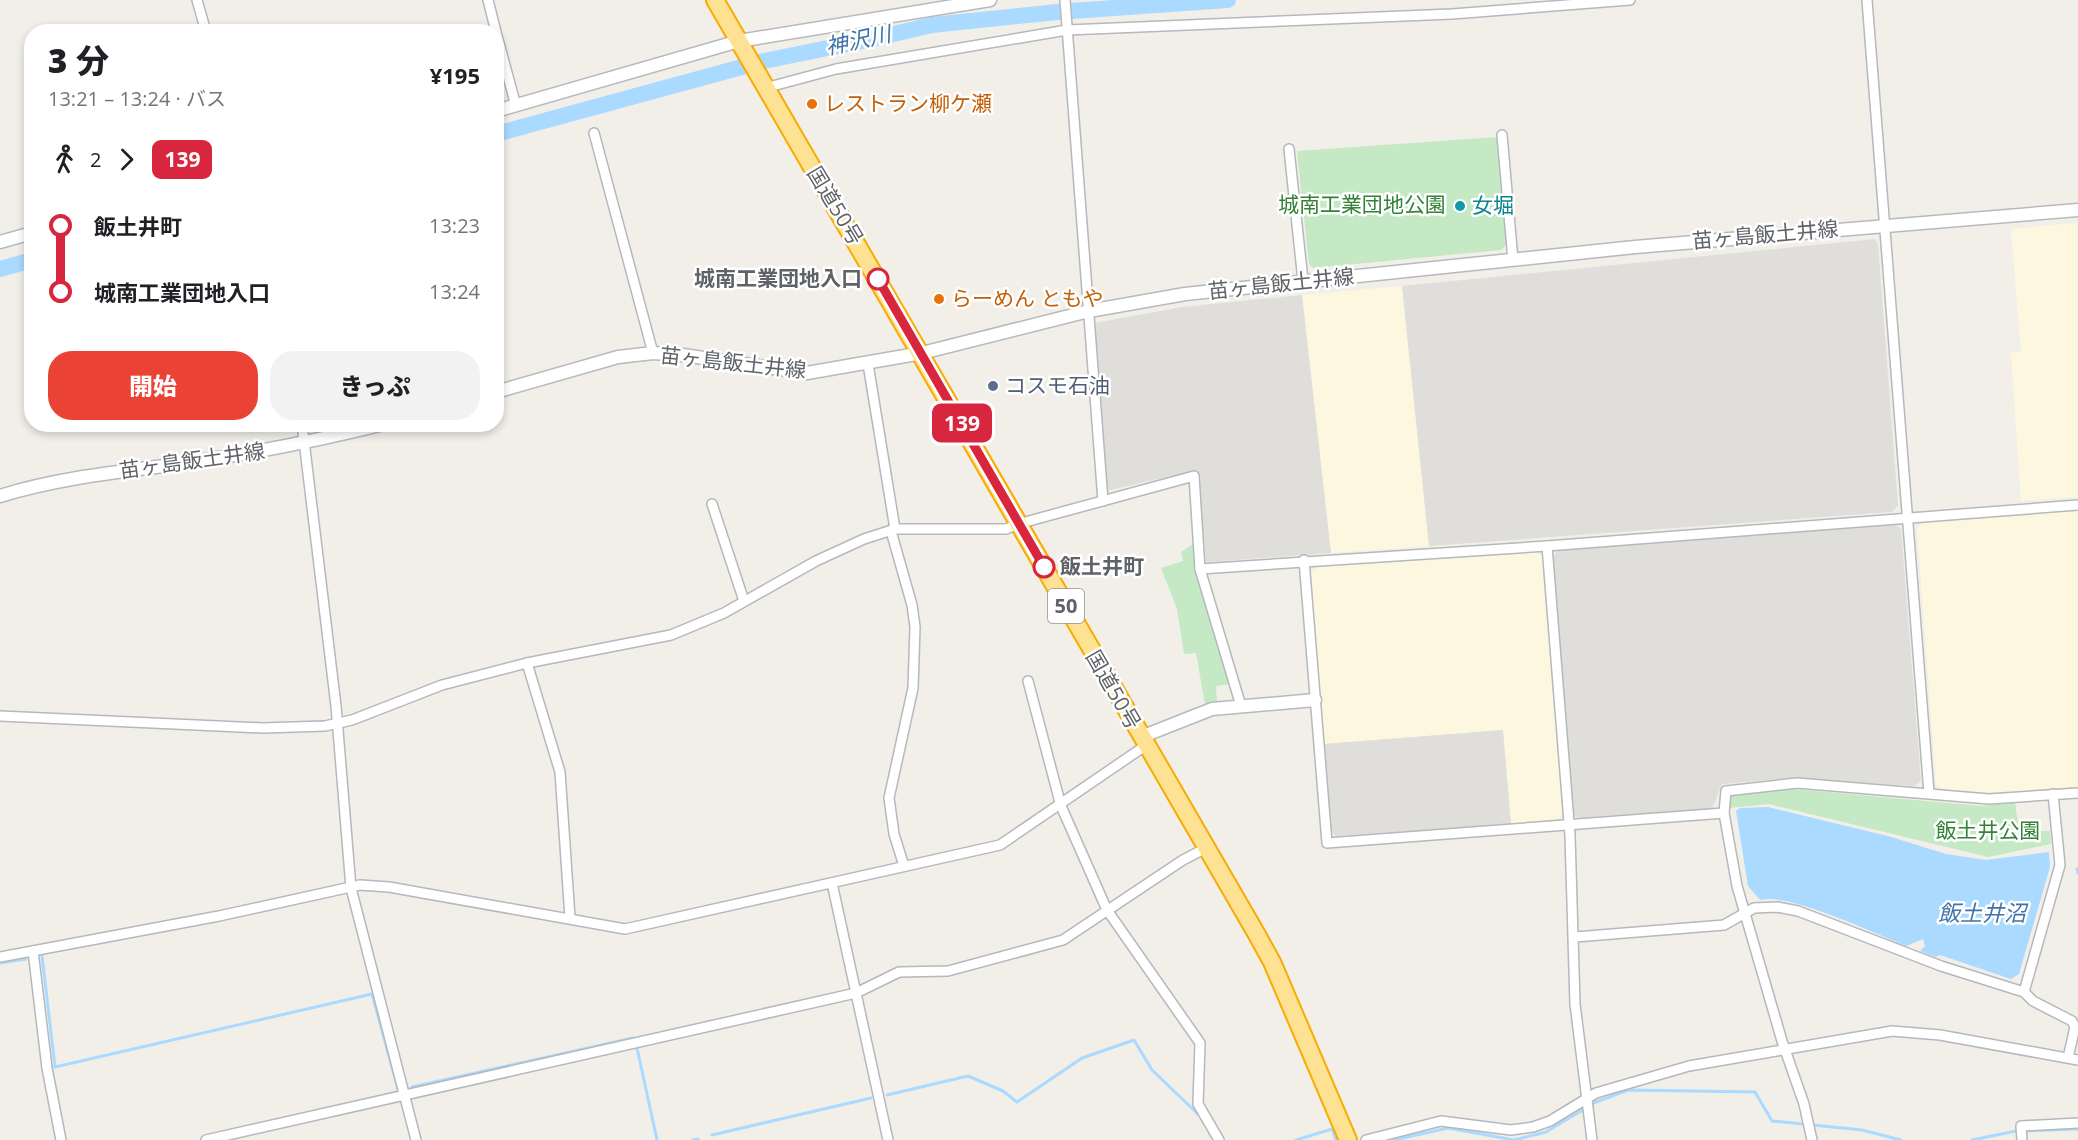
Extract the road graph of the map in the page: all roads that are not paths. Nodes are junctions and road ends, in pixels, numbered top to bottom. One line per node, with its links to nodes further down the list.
1 (197, 0): 8 (street)
2 (488, 0): 9 (street)
3 (715, 0): 11 (highway, 国道50号 / 50)
4 (990, 0): 11 (main road)
5 (1065, 0): 10 (street)
6 (1630, 0): 10 (street)
7 (1867, 0): 20 (street)
8 (204, 24)
9 (494, 24)
10 (1067, 28): 13 (street); 25 (street)
11 (741, 46): 13 (highway, 国道50号 / 50); 14 (main road)
12 (504, 62): 14 (street)
13 (764, 85): 27 (highway, 国道50号 / 50)
14 (516, 106): 15 (main road)
15 (504, 109)
16 (594, 133): 26 (street)
17 (1502, 135): 23 (street)
18 (1289, 149): 24 (street)
19 (2078, 210): 20 (main road, 苗ヶ島飯土井線)
20 (1885, 225): 23 (main road, 苗ヶ島飯土井線); 37 (street)
21 (24, 235): 22 (main road)
22 (0, 242)
23 (1513, 260): 24 (main road, 苗ヶ島飯土井線)
24 (1304, 281): 25 (main road, 苗ヶ島飯土井線)
25 (1089, 311): 27 (main road, 苗ヶ島飯土井線); 34 (street)
26 (652, 353): 28 (main road, 苗ヶ島飯土井線); 29 (main road, 苗ヶ島飯土井線)
27 (922, 353): 28 (main road, 苗ヶ島飯土井線); 38 (highway, 国道50号 / 50)
28 (868, 364): 39 (street)
29 (504, 390)
30 (303, 432): 32 (street)
31 (352, 432): 32 (main road, 苗ヶ島飯土井線)
32 (304, 444): 33 (main road, 苗ヶ島飯土井線); 49 (street)
33 (0, 496)
34 (1103, 501): 38 (street); 42 (street)
35 (712, 504): 43 (street)
36 (2078, 505): 37 (street)
37 (1908, 517): 40 (street); 51 (street)
38 (1018, 524): 39 (street); 50 (highway, 国道50号 / 50)
39 (893, 530): 43 (street); 58 (street)
40 (1547, 546): 41 (street); 56 (street)
41 (1304, 560): 42 (street); 46 (street)
42 (1200, 569): 47 (street)
43 (744, 601): 44 (street)
44 (527, 663): 49 (street); 63 (street)
45 (1028, 681): 54 (street)
46 (1315, 700): 47 (main road); 56 (street)
47 (1241, 706): 50 (main road)
48 (0, 716): 49 (street)
49 (338, 723): 60 (street)
50 (1143, 742): 54 (street); 57 (highway, 国道50号 / 50)
51 (1929, 793): 53 (street); 55 (street)
52 (2078, 793): 53 (street)
53 (2053, 794): 67 (street)
54 (1060, 806): 58 (street); 61 (street)
55 (1724, 813): 56 (street); 62 (street)
56 (1567, 825): 64 (street)
57 (1206, 848): 61 (street); 80 (highway, 国道50号 / 50)
58 (904, 866): 59 (street)
59 (832, 883): 63 (street); 68 (street)
60 (351, 888): 63 (street); 65 (street); 72 (street)
61 (1107, 910): 68 (street); 79 (street)
62 (1745, 915): 64 (street); 67 (street); 69 (street)
63 (570, 918)
64 (1575, 937): 73 (street)
65 (33, 951): 66 (street); 75 (street)
66 (0, 957)
67 (2024, 992): 70 (street)
68 (856, 993): 72 (street); 78 (street)
69 (1785, 1048): 70 (street); 73 (street); 83 (street)
70 (2068, 1058): 71 (street)
71 (2078, 1060)
72 (405, 1095): 76 (street); 77 (street)
73 (1588, 1096): 81 (street); 82 (street)
74 (2078, 1123): 84 (street)
75 (61, 1140)
76 (206, 1140)
77 (416, 1140)
78 (888, 1140)
79 (1219, 1140)
80 (1348, 1140)
81 (1366, 1140)
82 (1592, 1140)
83 (1812, 1140)
84 (2022, 1140)

